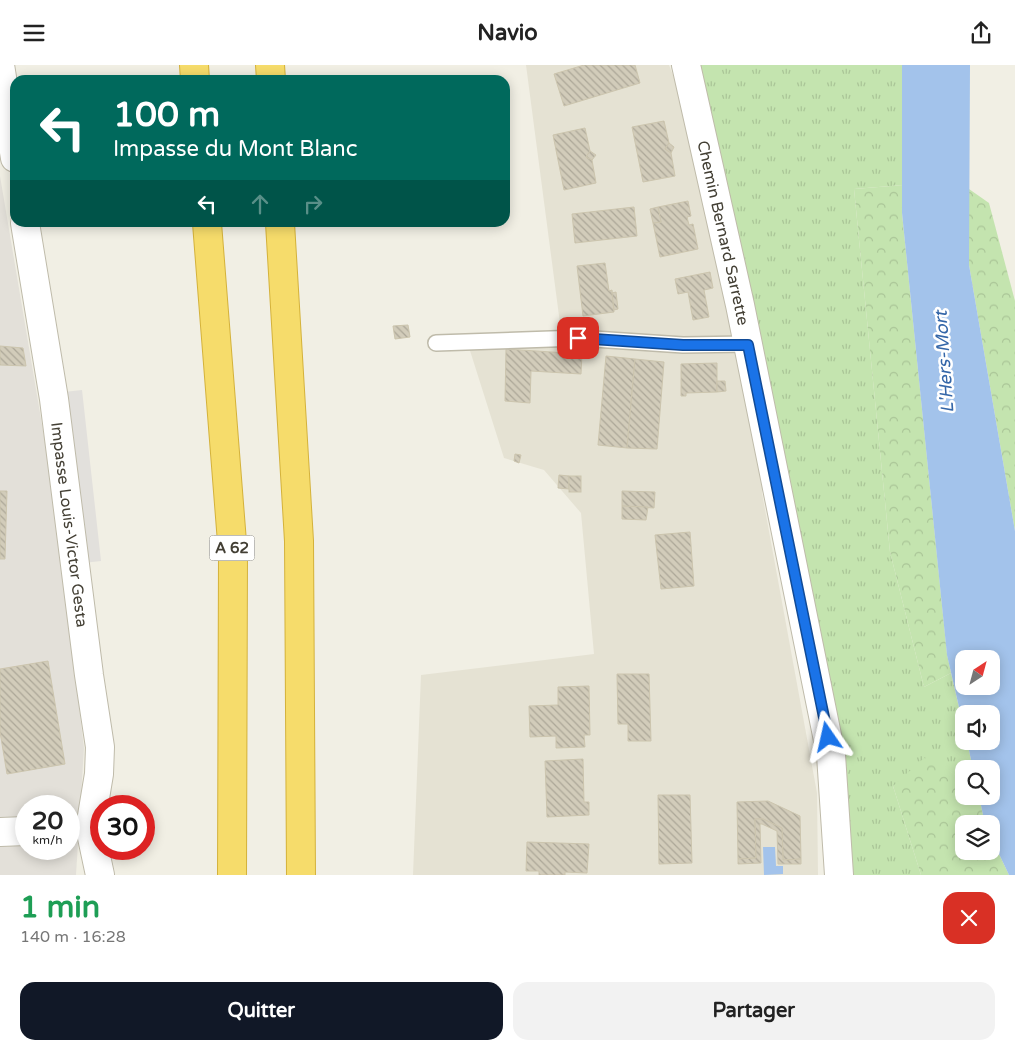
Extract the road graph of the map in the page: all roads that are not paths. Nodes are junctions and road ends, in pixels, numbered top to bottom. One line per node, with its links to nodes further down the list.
1 (0, 65): 3 (street)
2 (686, 65): 8 (street, Chemin Bernard Sarrette)
3 (10, 127)
4 (26, 227): 9 (street, Impasse Louis-Victor Gesta)
5 (207, 227): 13 (highway, A 62)
6 (280, 227): 14 (highway)
7 (436, 343): 8 (lane)
8 (748, 345): 15 (street, Chemin Bernard Sarrette)
9 (80, 828): 12 (street)
10 (15, 831): 11 (street)
11 (0, 832)
12 (100, 875)
13 (232, 875)
14 (301, 875)
15 (838, 875)

